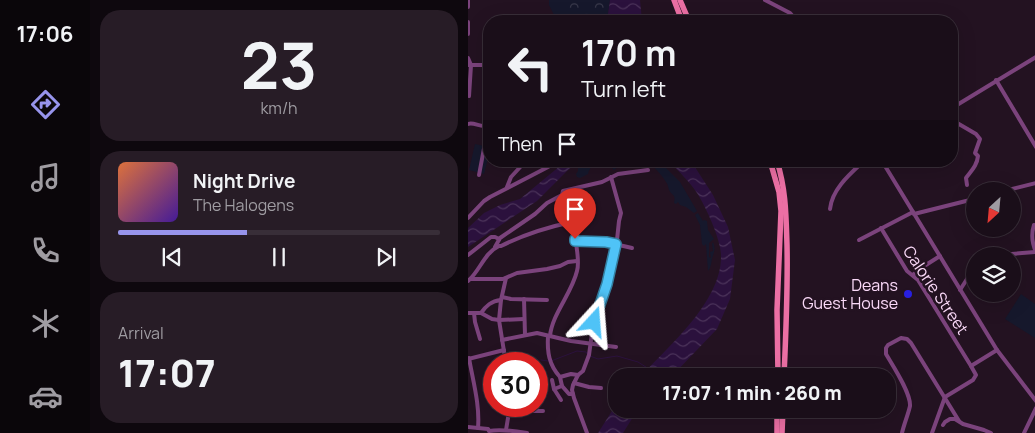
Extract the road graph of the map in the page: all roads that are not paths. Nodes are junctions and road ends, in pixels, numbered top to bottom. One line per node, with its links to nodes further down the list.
1 (468, 0): 5 (street)
2 (674, 0): 6 (main road)
3 (680, 0): 7 (main road)
4 (765, 0): 8 (street)
5 (468, 7)
6 (680, 15)
7 (686, 15)
8 (792, 15)
9 (468, 22): 10 (street)
10 (468, 34)
11 (1036, 57): 15 (street)
12 (468, 58): 13 (street)
13 (470, 65): 14 (street); 16 (street)
14 (483, 65)
15 (996, 80): 17 (street); 21 (street)
16 (469, 96)
17 (958, 104)
18 (468, 124): 20 (street)
19 (958, 124): 32 (street)
20 (483, 125)
21 (1036, 148)
22 (483, 154): 30 (street)
23 (520, 167): 34 (street)
24 (546, 167): 34 (street)
25 (772, 167): 63 (main road)
26 (778, 167): 64 (main road)
27 (858, 167): 38 (street)
28 (886, 167): 39 (street)
29 (648, 170): 31 (street)
30 (479, 175)
31 (610, 179): 36 (street); 47 (street)
32 (967, 182)
33 (1036, 183): 35 (street)
34 (507, 187): 40 (street)
35 (1021, 187)
36 (562, 195): 41 (street); 44 (street)
37 (966, 201): 39 (street)
38 (830, 209)
39 (914, 213): 43 (street); 53 (street)
40 (468, 218)
41 (572, 222): 46 (street); 48 (street)
42 (1034, 225): 50 (street)
43 (881, 228): 45 (street); 55 (street, Calorie Street)
44 (499, 239): 48 (street); 52 (street)
45 (859, 240)
46 (575, 241): 47 (street); 54 (street)
47 (616, 244): 49 (street); 74 (street)
48 (495, 247): 57 (street)
49 (632, 248)
50 (1035, 252): 51 (street)
51 (1021, 253)
52 (468, 255)
53 (940, 256): 55 (street); 59 (street)
54 (577, 261): 56 (street); 71 (street)
55 (913, 276): 79 (street, Calorie Street)
56 (506, 278): 57 (street); 60 (street)
57 (469, 280)
58 (966, 281): 59 (street)
59 (960, 290): 77 (street)
60 (502, 299): 61 (street); 67 (street); 69 (street)
61 (524, 299): 62 (street); 68 (street)
62 (547, 300)
63 (778, 310): 64 (main road); 80 (main road)
64 (787, 310): 81 (main road)
65 (468, 313): 66 (street)
66 (474, 313): 67 (street); 72 (street)
67 (481, 313): 69 (street)
68 (524, 319): 69 (street); 70 (street)
69 (499, 320): 73 (street)
70 (525, 335): 71 (street); 73 (street)
71 (549, 336): 74 (street); 83 (street)
72 (480, 339)
73 (502, 340): 76 (street)
74 (590, 344): 75 (street); 82 (street)
75 (616, 347)
76 (504, 350): 78 (street)
77 (997, 350): 79 (street); 92 (street)
78 (469, 358): 100 (street)
79 (971, 366): 90 (street)
80 (778, 368)
81 (784, 368)
82 (578, 375): 83 (street); 85 (street)
83 (560, 377): 86 (street)
84 (552, 380): 88 (street)
85 (574, 383): 87 (street); 89 (street)
86 (562, 386): 88 (street); 89 (street)
87 (601, 388)
88 (554, 389): 91 (street)
89 (573, 394): 105 (street)
90 (945, 397): 97 (street); 108 (street); 109 (street)
91 (561, 400)
92 (1036, 402)
93 (1036, 408): 102 (street)
94 (508, 417): 101 (street)
95 (777, 418): 106 (main road)
96 (783, 418): 107 (main road)
97 (959, 421): 98 (street); 110 (street)
98 (943, 425)
99 (468, 427): 100 (street)
100 (478, 428): 103 (street)
101 (506, 430): 103 (street); 104 (street)
102 (1025, 431)
103 (489, 432)
104 (527, 433)
105 (587, 433)
106 (777, 433)
107 (782, 433)
108 (902, 433)
109 (932, 433)
110 (991, 433)

